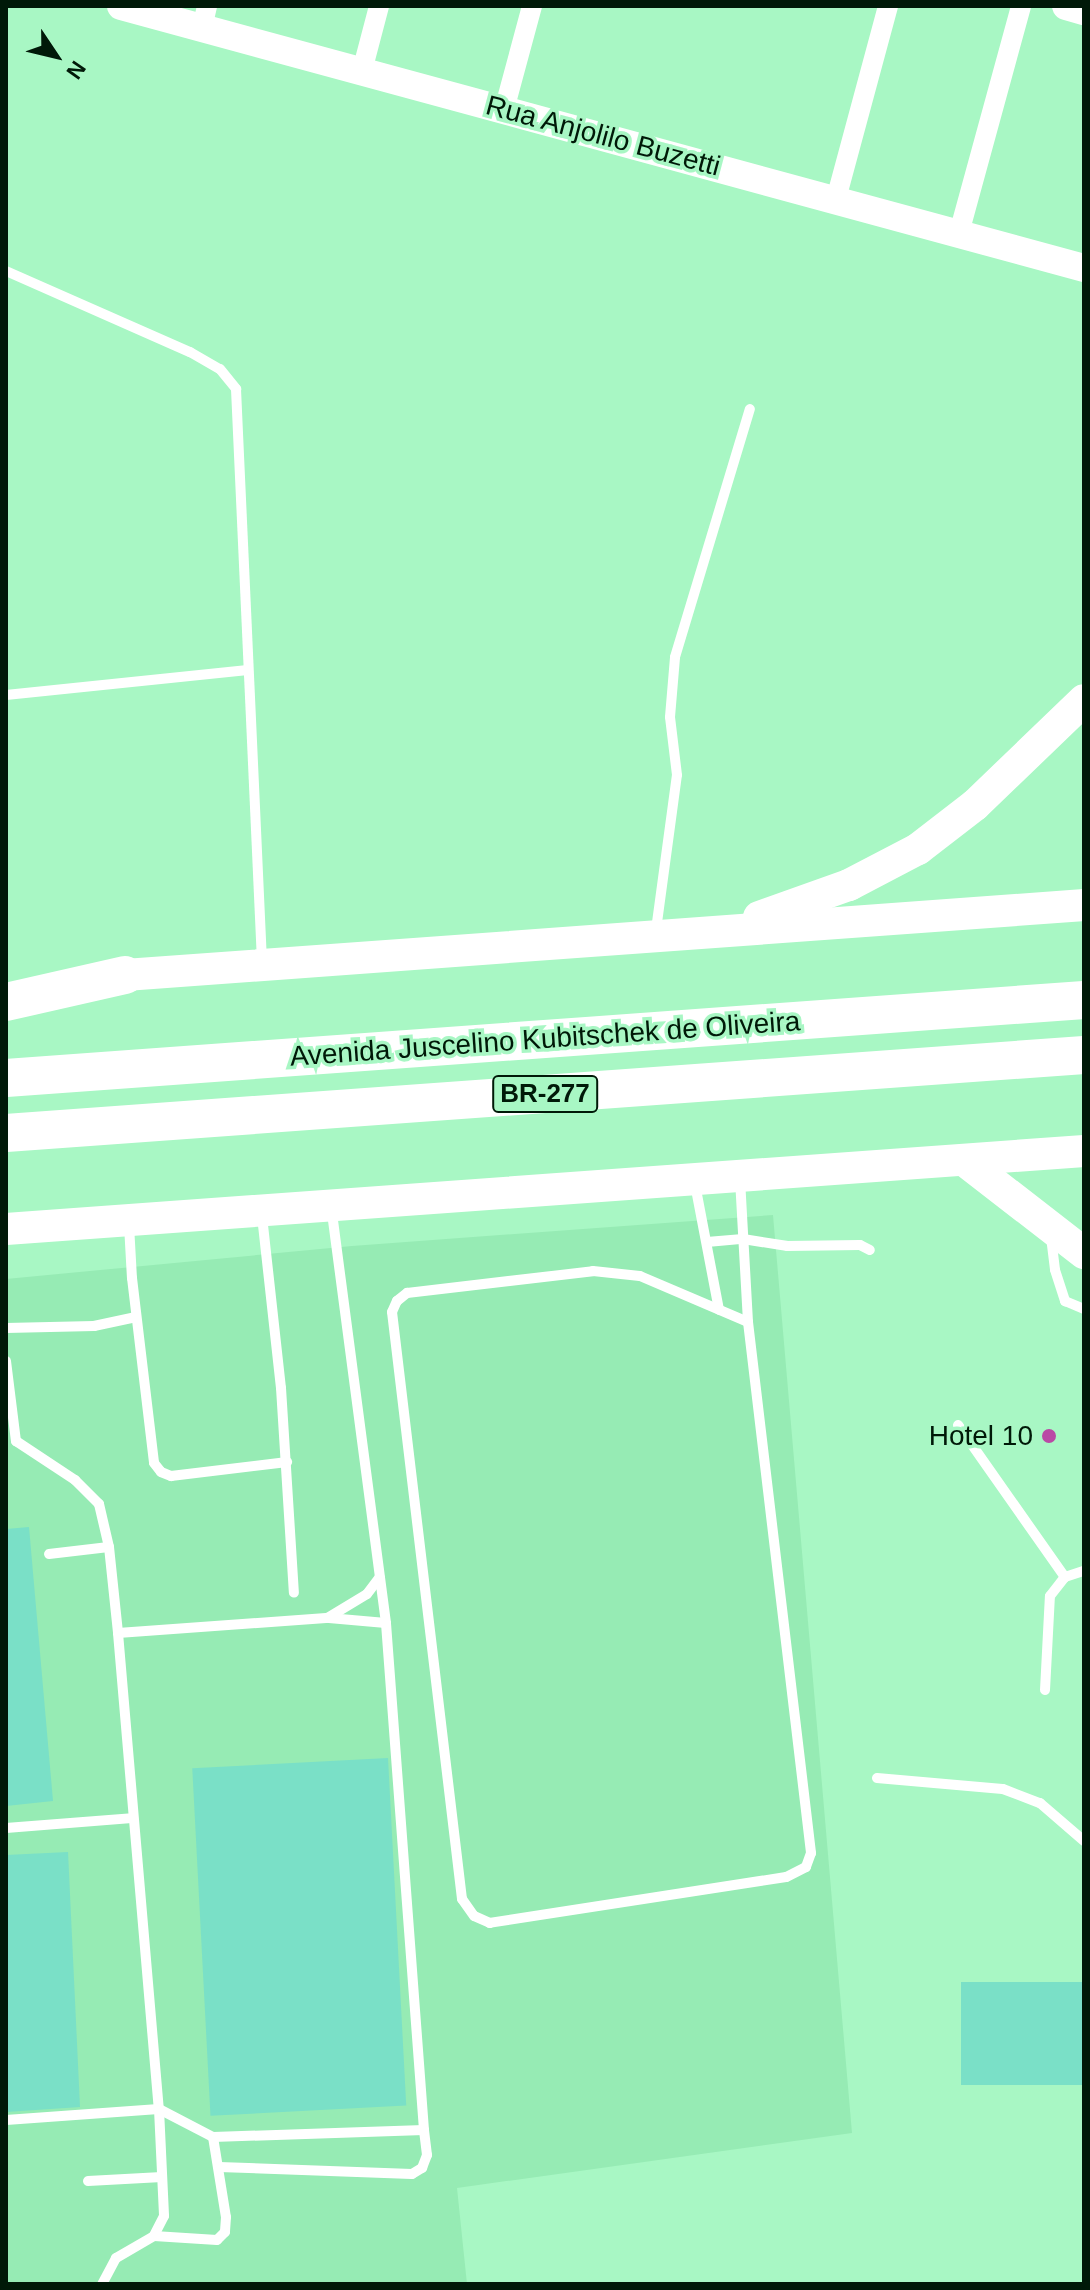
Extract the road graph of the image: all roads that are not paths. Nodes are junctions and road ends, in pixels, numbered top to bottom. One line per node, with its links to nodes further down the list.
1 (121, 6): 8 (main road, Rua Anjolilo Buzetti)
2 (379, 6): 9 (street)
3 (532, 6): 10 (street)
4 (888, 6): 11 (street)
5 (1021, 6): 12 (street)
6 (1066, 6): 7 (main road)
7 (1084, 11)
8 (205, 17): 9 (main road, Rua Anjolilo Buzetti)
9 (362, 71): 10 (main road, Rua Anjolilo Buzetti)
10 (504, 110): 11 (main road, Rua Anjolilo Buzetti)
11 (836, 199): 12 (main road, Rua Anjolilo Buzetti)
12 (959, 233): 13 (main road, Rua Anjolilo Buzetti)
13 (1084, 267)
14 (6, 271): 16 (lane)
15 (750, 409): 21 (lane)
16 (248, 670): 17 (lane); 22 (lane)
17 (6, 695)
18 (1084, 700): 20 (main road)
19 (1084, 905): 20 (main road)
20 (714, 932): 21 (main road)
21 (655, 936): 22 (main road)
22 (262, 964): 23 (main road)
23 (125, 975): 24 (main road); 26 (highway)
24 (6, 983)
25 (1084, 1000): 28 (highway, Avenida Juscelino Kubitschek de Oliveira / BR-277)
26 (6, 1002)
27 (1084, 1055): 29 (highway, Avenida Juscelino Kubitschek de Oliveira / BR-277)
28 (6, 1078)
29 (6, 1133)
30 (1084, 1151): 31 (main road)
31 (964, 1160): 32 (main road); 37 (main road)
32 (740, 1175): 33 (main road); 39 (lane)
33 (694, 1179): 34 (main road); 40 (lane)
34 (331, 1205): 35 (main road); 54 (lane)
35 (261, 1210): 36 (main road); 50 (lane)
36 (129, 1220): 38 (main road); 45 (lane)
37 (1049, 1223): 42 (main road); 43 (lane)
38 (6, 1229)
39 (743, 1239): 40 (lane); 41 (lane); 46 (lane)
40 (707, 1242): 44 (lane)
41 (870, 1250)
42 (1084, 1253)
43 (1084, 1309)
44 (719, 1310): 46 (lane); 46 (lane)
45 (136, 1317): 47 (lane); 50 (lane)
46 (748, 1322)
47 (6, 1328)
48 (6, 1361): 51 (lane)
49 (958, 1425): 55 (lane)
50 (287, 1462): 56 (lane)
51 (109, 1547): 52 (lane); 59 (lane)
52 (49, 1554)
53 (1084, 1571): 55 (lane)
54 (380, 1577): 57 (lane); 58 (lane)
55 (1065, 1577): 60 (lane)
56 (294, 1593)
57 (329, 1618): 58 (lane); 59 (lane)
58 (386, 1623): 67 (lane)
59 (118, 1633): 62 (lane)
60 (1045, 1690)
61 (877, 1778): 64 (lane)
62 (132, 1818): 63 (lane); 65 (lane)
63 (6, 1828)
64 (1084, 1841)
65 (159, 2109): 66 (lane); 68 (lane); 70 (lane)
66 (6, 2120)
67 (424, 2130): 68 (lane); 69 (lane)
68 (213, 2137): 69 (lane)
69 (219, 2167): 72 (lane)
70 (162, 2177): 71 (lane); 72 (lane)
71 (88, 2181)
72 (154, 2236): 73 (lane)
73 (102, 2284)

